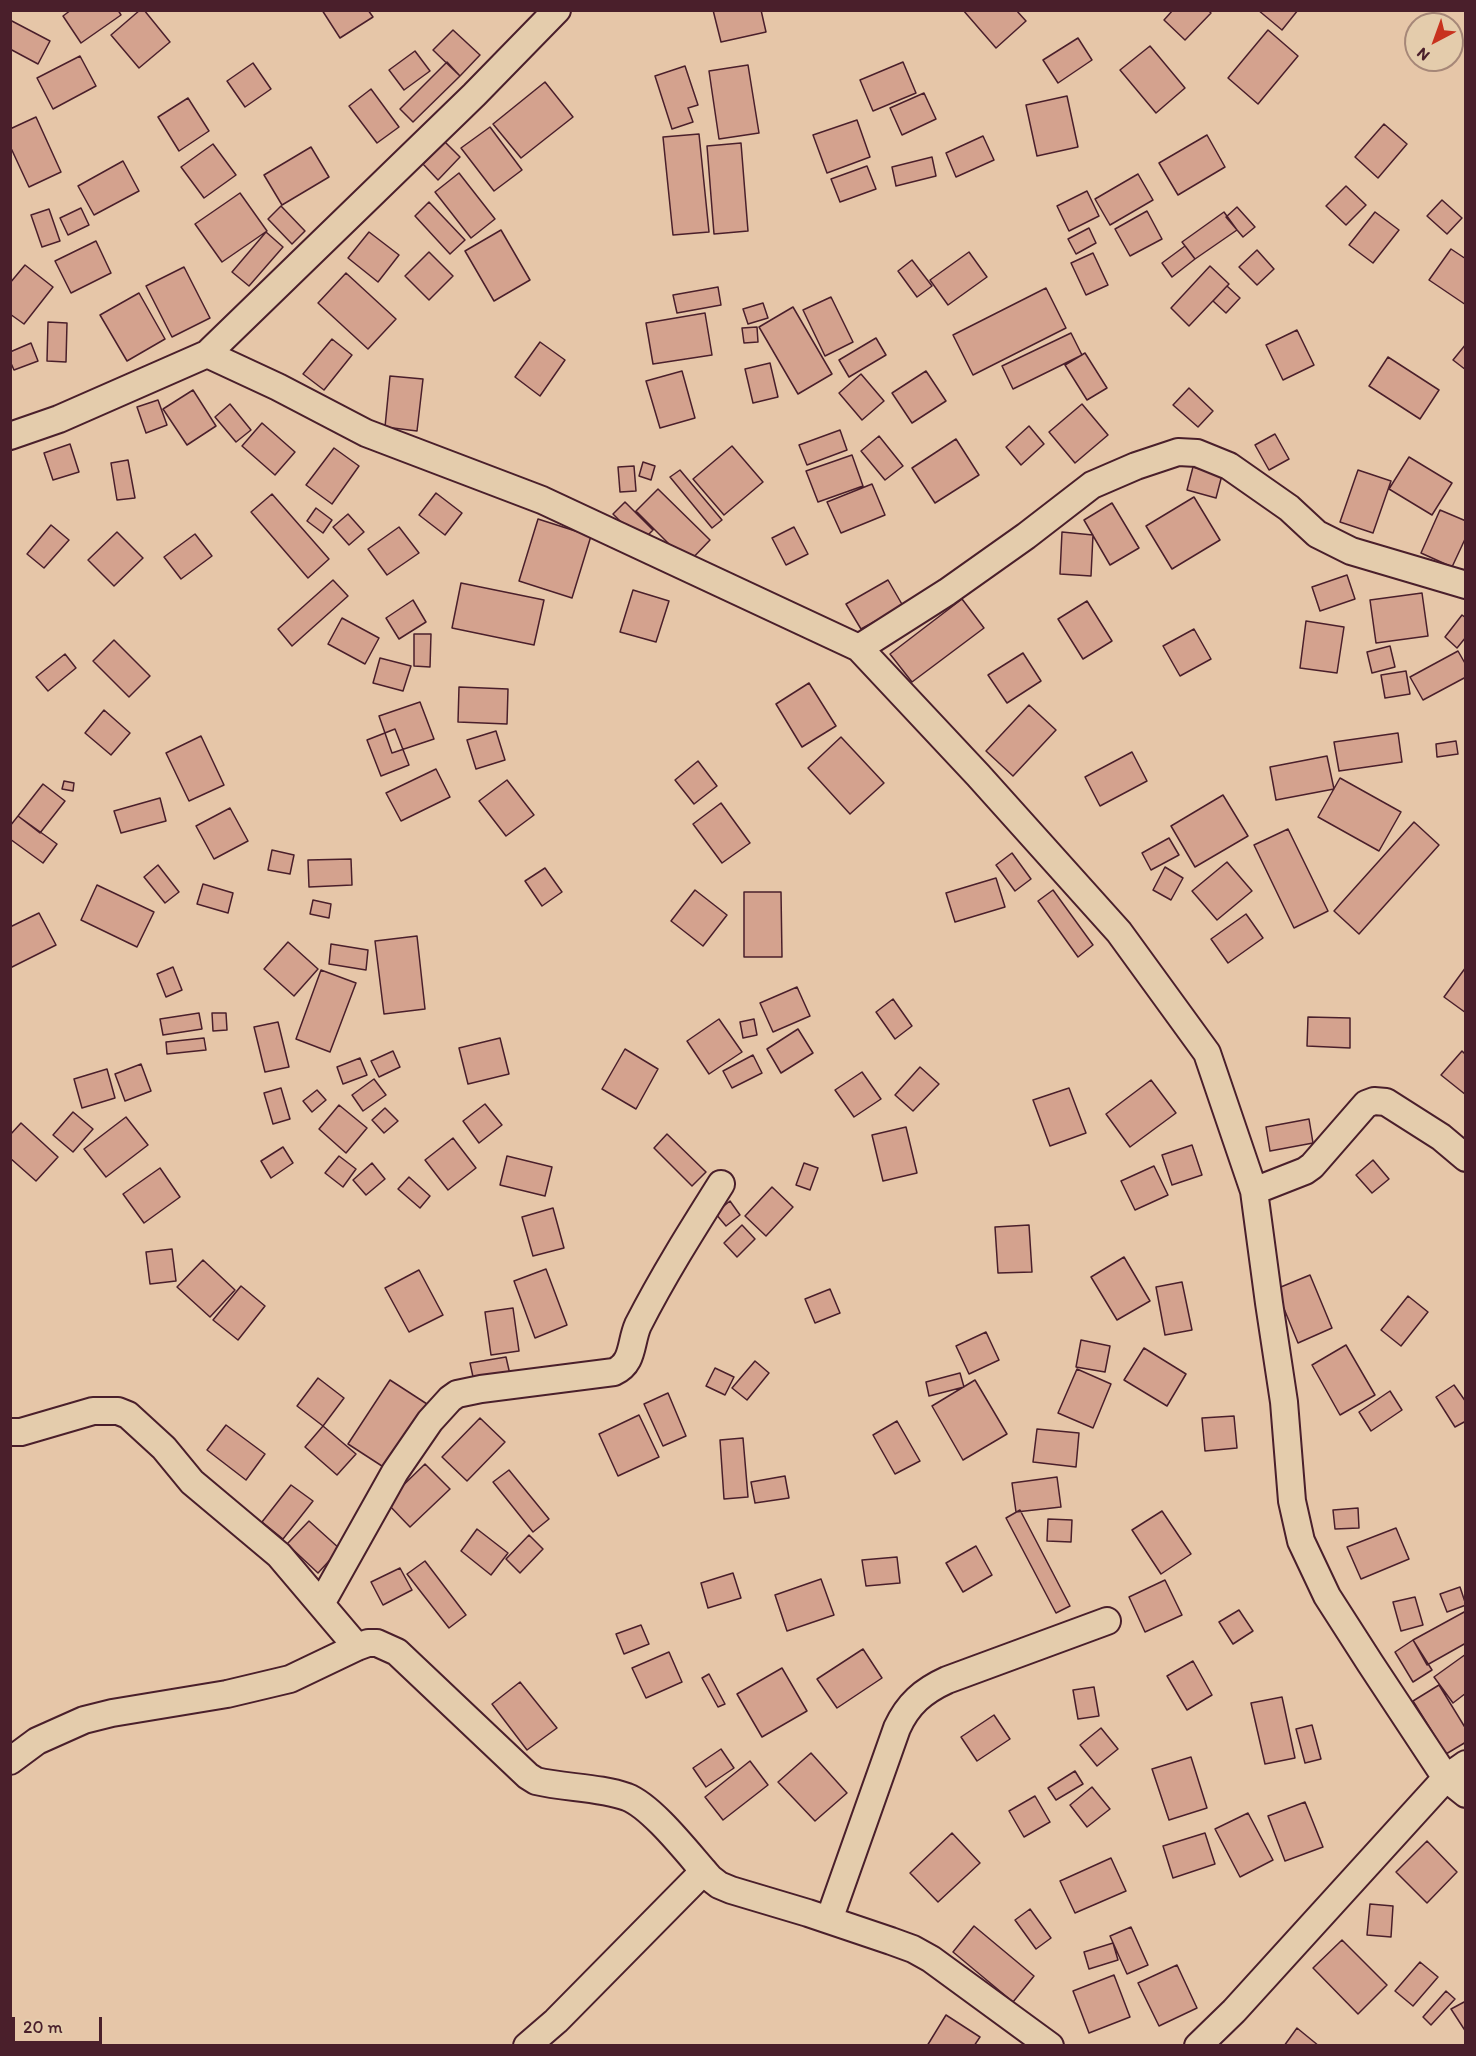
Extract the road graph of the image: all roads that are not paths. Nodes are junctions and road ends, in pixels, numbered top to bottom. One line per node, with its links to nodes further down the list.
1 (557, 10): 2 (street)
2 (207, 354): 3 (street); 5 (street)
3 (10, 436)
4 (1466, 585): 5 (street)
5 (859, 648): 8 (street)
6 (1466, 1158): 8 (street)
7 (721, 1184): 10 (street)
8 (1254, 1191): 14 (street)
9 (10, 1432): 10 (street)
10 (321, 1604): 12 (street)
11 (1107, 1621): 16 (street)
12 (357, 1647): 13 (street); 15 (street)
13 (10, 1761)
14 (1459, 1779): 17 (street)
15 (704, 1871): 16 (street); 18 (street)
16 (829, 1920): 19 (street)
17 (1204, 2043)
18 (527, 2046)
19 (1050, 2046)

